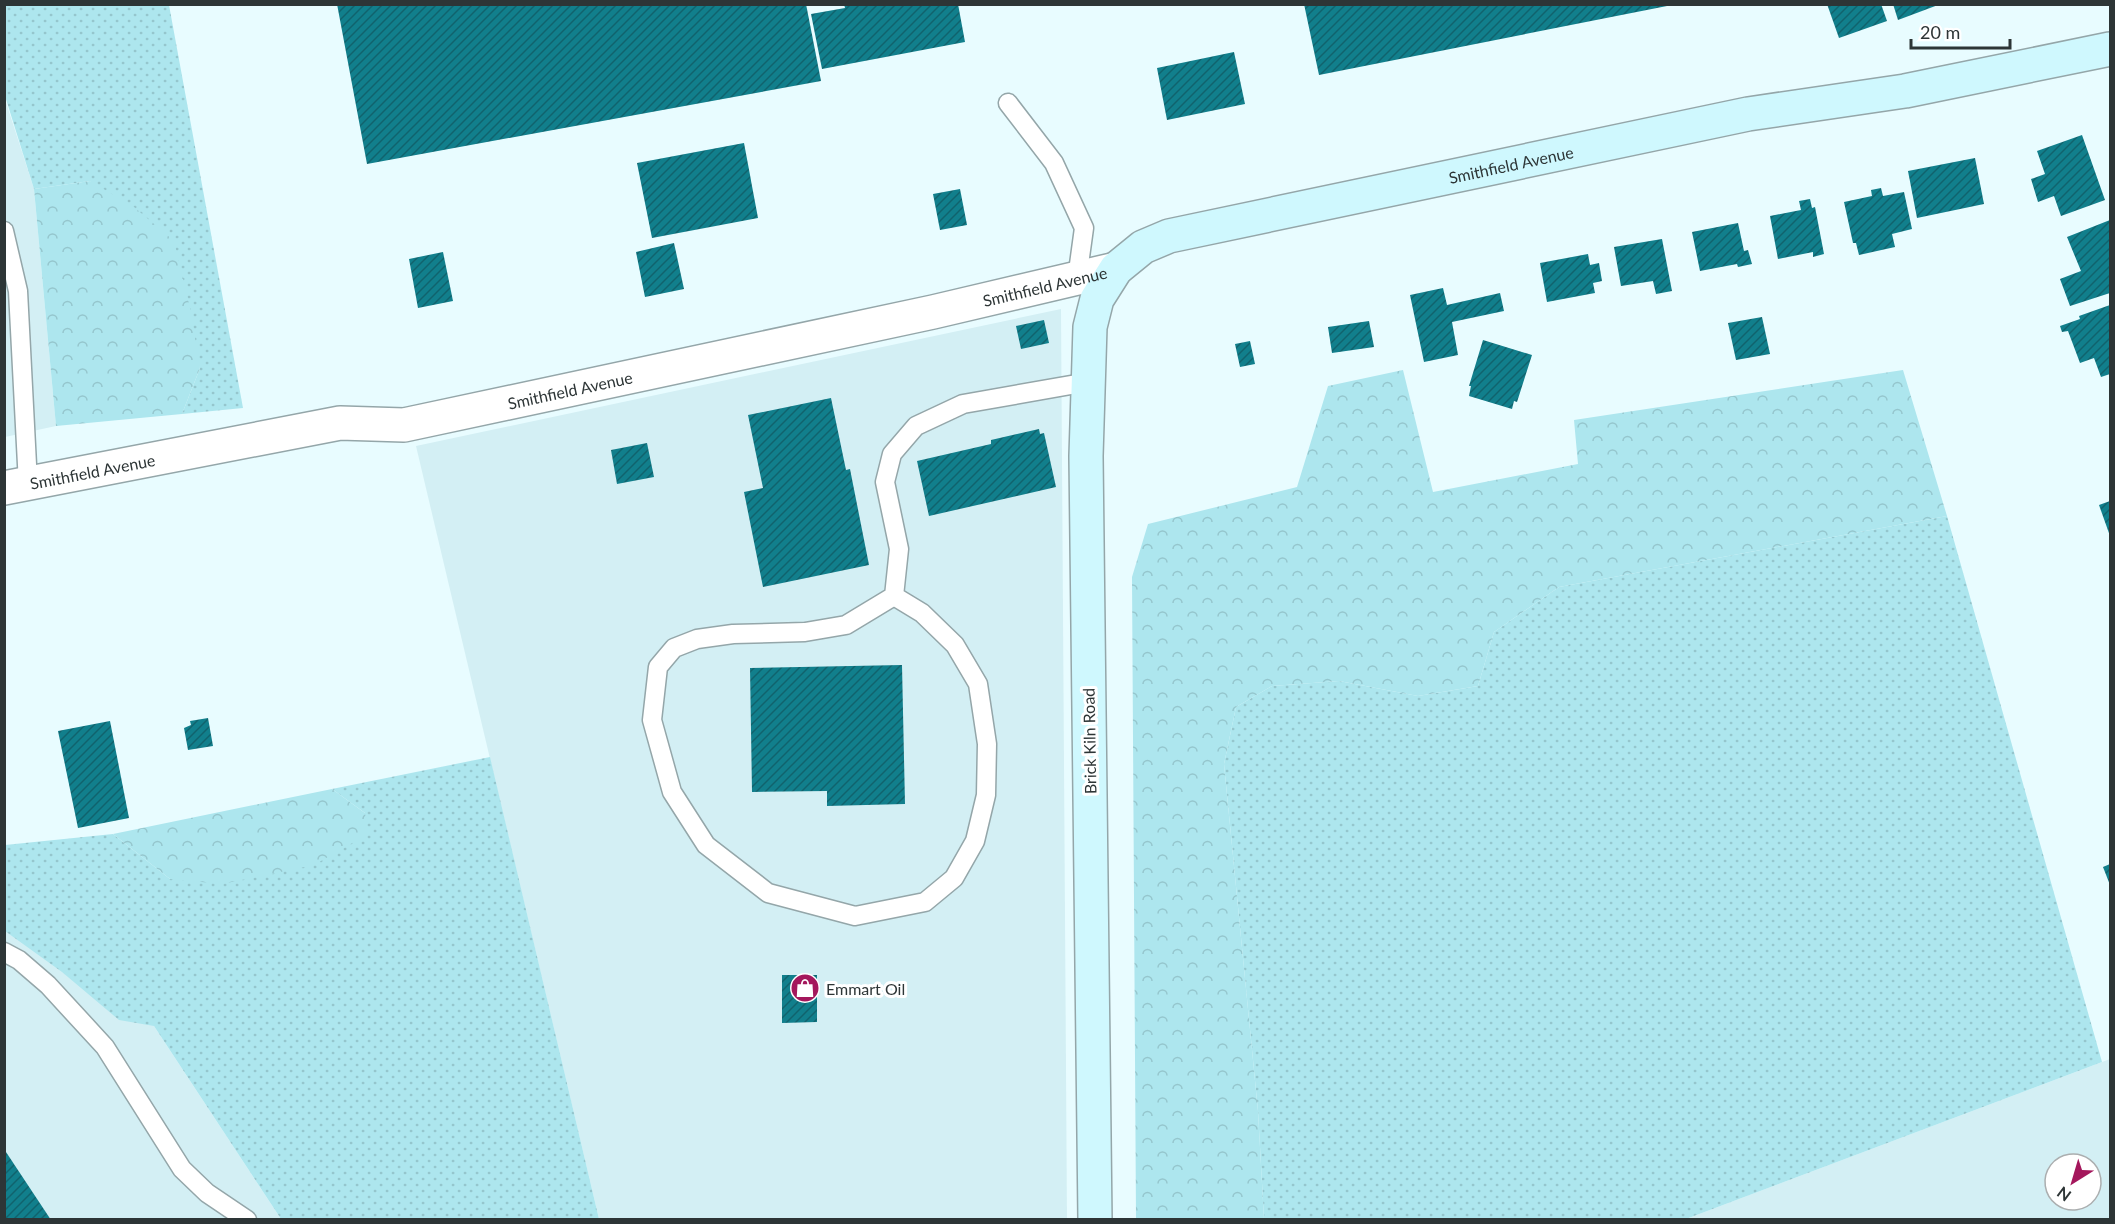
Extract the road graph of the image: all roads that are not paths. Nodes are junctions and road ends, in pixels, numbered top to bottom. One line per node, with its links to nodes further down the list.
1 (2110, 49): 4 (street, Smithfield Avenue)
2 (1008, 104): 5 (lane)
3 (4, 231): 6 (lane)
4 (1116, 269): 5 (street, Smithfield Avenue); 7 (street, Brick Kiln Road)
5 (1077, 279): 9 (street, Smithfield Avenue)
6 (23, 382): 8 (lane); 9 (lane)
7 (1088, 382): 10 (lane); 13 (street, Brick Kiln Road)
8 (4, 385)
9 (16, 486)
10 (894, 596): 10 (lane)
11 (4, 952): 12 (lane)
12 (247, 1220)
13 (1095, 1220)

